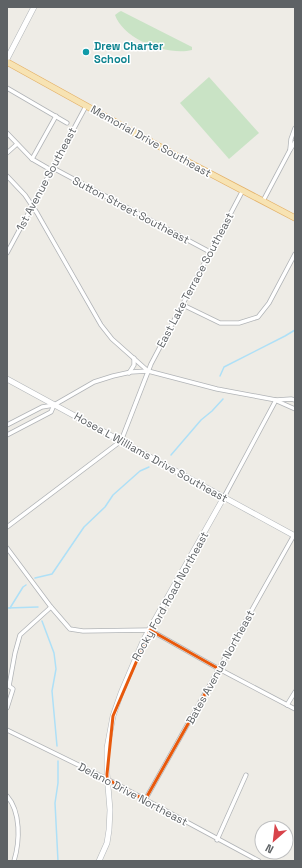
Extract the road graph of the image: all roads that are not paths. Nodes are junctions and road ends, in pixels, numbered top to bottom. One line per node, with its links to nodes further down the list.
1 (34, 7): 2 (street)
2 (7, 59)
3 (7, 62): 5 (main road, Memorial Drive Southeast)
4 (7, 88): 6 (street)
5 (86, 106): 15 (street, 1st Avenue Southeast); 17 (main road, Memorial Drive Southeast)
6 (56, 116): 7 (street); 14 (street)
7 (67, 123)
8 (295, 128): 12 (street)
9 (7, 133): 11 (street, Sutton Street Southeast)
10 (295, 142): 12 (street)
11 (17, 144): 13 (street); 14 (street, Sutton Street Southeast)
12 (290, 150): 18 (street)
13 (7, 153)
14 (32, 159): 15 (street, Sutton Street Southeast)
15 (52, 169): 19 (street, 1st Avenue Southeast); 21 (street, Sutton Street Southeast)
16 (7, 176): 19 (street)
17 (243, 190): 18 (main road, Memorial Drive Southeast); 21 (street, East Lake Terrace Southeast)
18 (263, 202): 20 (main road, Memorial Drive Southeast)
19 (32, 205): 22 (street, 1st Avenue Southeast); 25 (street)
20 (295, 218)
21 (210, 252): 24 (street, East Lake Terrace Southeast)
22 (7, 253)
23 (295, 254): 24 (street)
24 (183, 305): 26 (street, East Lake Terrace Southeast)
25 (134, 358): 26 (street); 27 (street)
26 (148, 371): 27 (street); 29 (street); 35 (street, East Lake Terrace Southeast)
27 (129, 372): 31 (street)
28 (7, 379): 31 (street, Hosea L Williams Drive Southeast)
29 (276, 400): 30 (street); 32 (street); 36 (street)
30 (295, 400)
31 (54, 405): 33 (street); 34 (street); 35 (street, Hosea L Williams Drive Southeast)
32 (295, 409)
33 (7, 425)
34 (7, 435)
35 (121, 441): 36 (street, Hosea L Williams Drive Southeast); 37 (street)
36 (224, 497): 38 (street, Hosea L Williams Drive Southeast); 41 (street, Rocky Ford Road Northeast)
37 (7, 527)
38 (294, 535): 42 (street, Bates Avenue Northeast)
39 (7, 548): 40 (street)
40 (51, 607): 41 (street); 43 (street)
41 (150, 630): 42 (street); 50 (street, Rocky Ford Road Northeast)
42 (219, 669): 45 (street); 52 (street, Bates Avenue Northeast)
43 (8, 686): 46 (street)
44 (295, 692): 45 (street)
45 (287, 705): 47 (street)
46 (7, 708)
47 (295, 709)
48 (7, 730): 50 (street, Delano Drive Northeast)
49 (246, 775): 53 (street)
50 (107, 779): 52 (street, Delano Drive Northeast); 55 (street, Rocky Ford Road Northeast)
51 (7, 796): 54 (street)
52 (145, 800): 53 (street, Delano Drive Northeast)
53 (217, 840): 56 (street, Delano Drive Northeast)
54 (14, 861)
55 (99, 861)
56 (259, 861)

